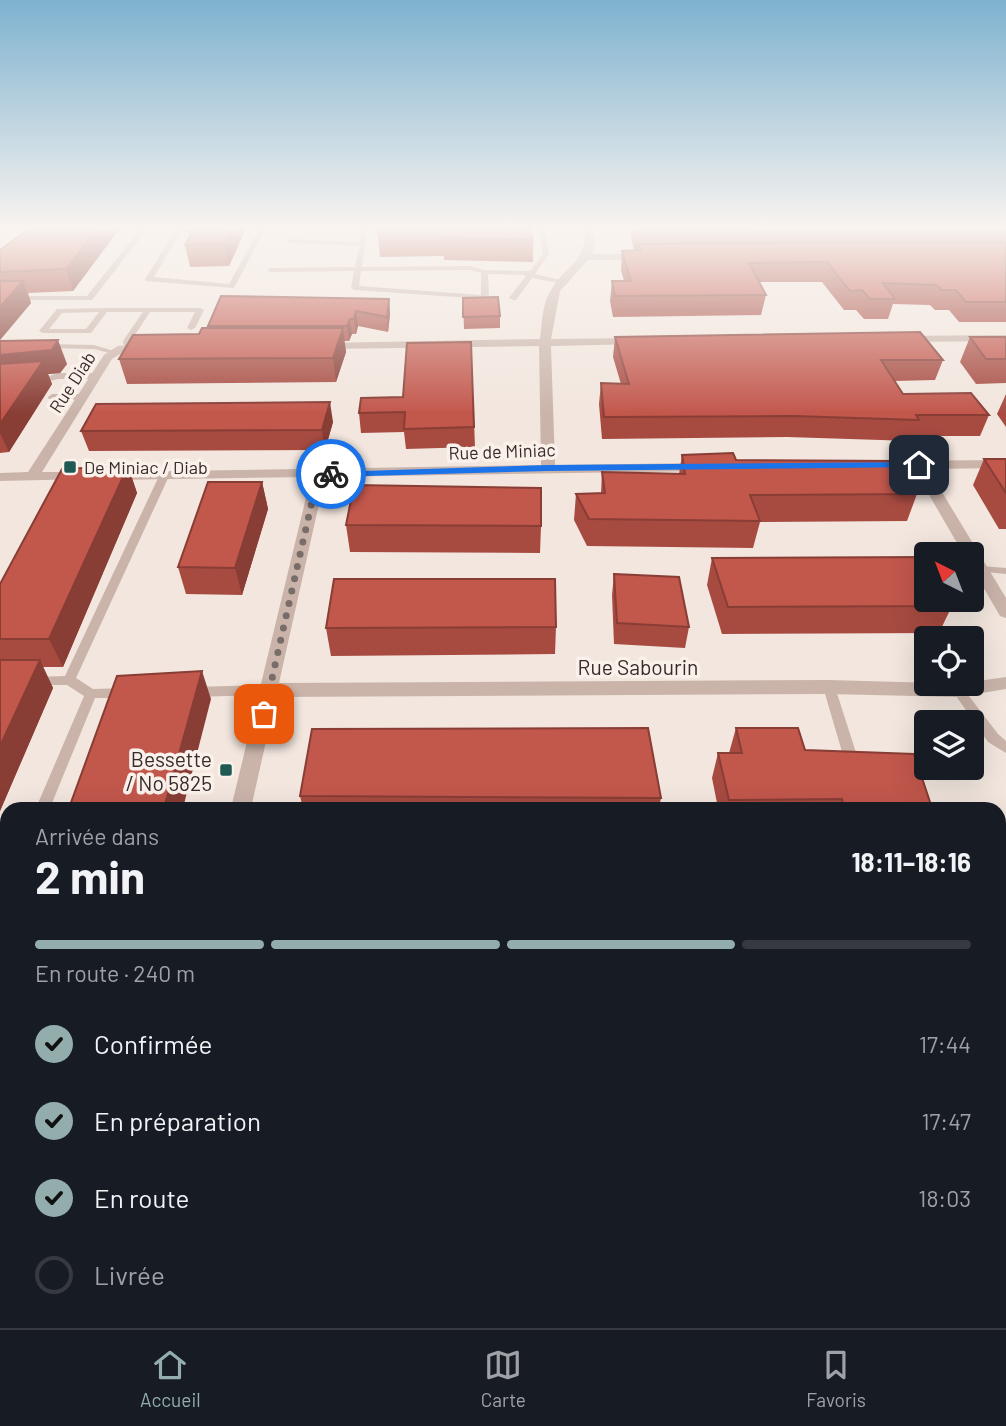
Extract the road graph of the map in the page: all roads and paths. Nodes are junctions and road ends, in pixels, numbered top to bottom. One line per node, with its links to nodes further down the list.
1 (95, 290): 6 (lane)
2 (377, 290): 3 (lane)
3 (485, 290)
4 (518, 290): 7 (lane)
5 (558, 290): 16 (street)
6 (0, 298)
7 (513, 298)
8 (0, 305): 9 (lane)
9 (24, 305)
10 (105, 310): 10 (lane); 11 (lane)
11 (148, 310): 12 (lane); 20 (lane)
12 (191, 328)
13 (1006, 338): 14 (street)
14 (882, 339)
15 (649, 341): 16 (street)
16 (547, 342): 19 (street); 30 (street)
17 (41, 346): 21 (lane)
18 (160, 346): 20 (street, Rue Diab)
19 (310, 346)
20 (128, 347): 21 (street, Rue Diab)
21 (113, 352): 22 (street, Rue Diab)
22 (96, 376): 23 (lane); 25 (street, Rue Diab)
23 (21, 382)
24 (52, 397): 25 (lane)
25 (83, 397): 33 (street, Rue Diab)
26 (1006, 464): 27 (street)
27 (919, 465): 28 (street); 35 (street)
28 (864, 466)
29 (713, 467): 30 (street, Rue de Miniac)
30 (548, 468): 31 (street, Rue de Miniac)
31 (318, 475): 32 (street, Rue de Miniac); 47 (street)
32 (164, 476): 33 (street, Rue de Miniac); 41 (lane)
33 (32, 477): 34 (street, Rue de Miniac)
34 (2, 480)
35 (965, 542)
36 (984, 569): 37 (lane)
37 (1006, 571)
38 (984, 573): 39 (street)
39 (1001, 595): 40 (street)
40 (1006, 612)
41 (69, 680): 42 (lane); 50 (lane)
42 (27, 681)
43 (1006, 683): 44 (street, Rue Sabourin)
44 (984, 686)
45 (829, 687): 46 (street, Rue Sabourin); 47 (street, Rue Sabourin); 53 (lane)
46 (914, 689)
47 (269, 690): 48 (lane); 55 (street)
48 (174, 692)
49 (146, 693): 50 (lane)
50 (92, 694): 54 (lane)
51 (962, 696): 52 (lane)
52 (1006, 748)
53 (852, 762)
54 (46, 802)
55 (242, 802)

